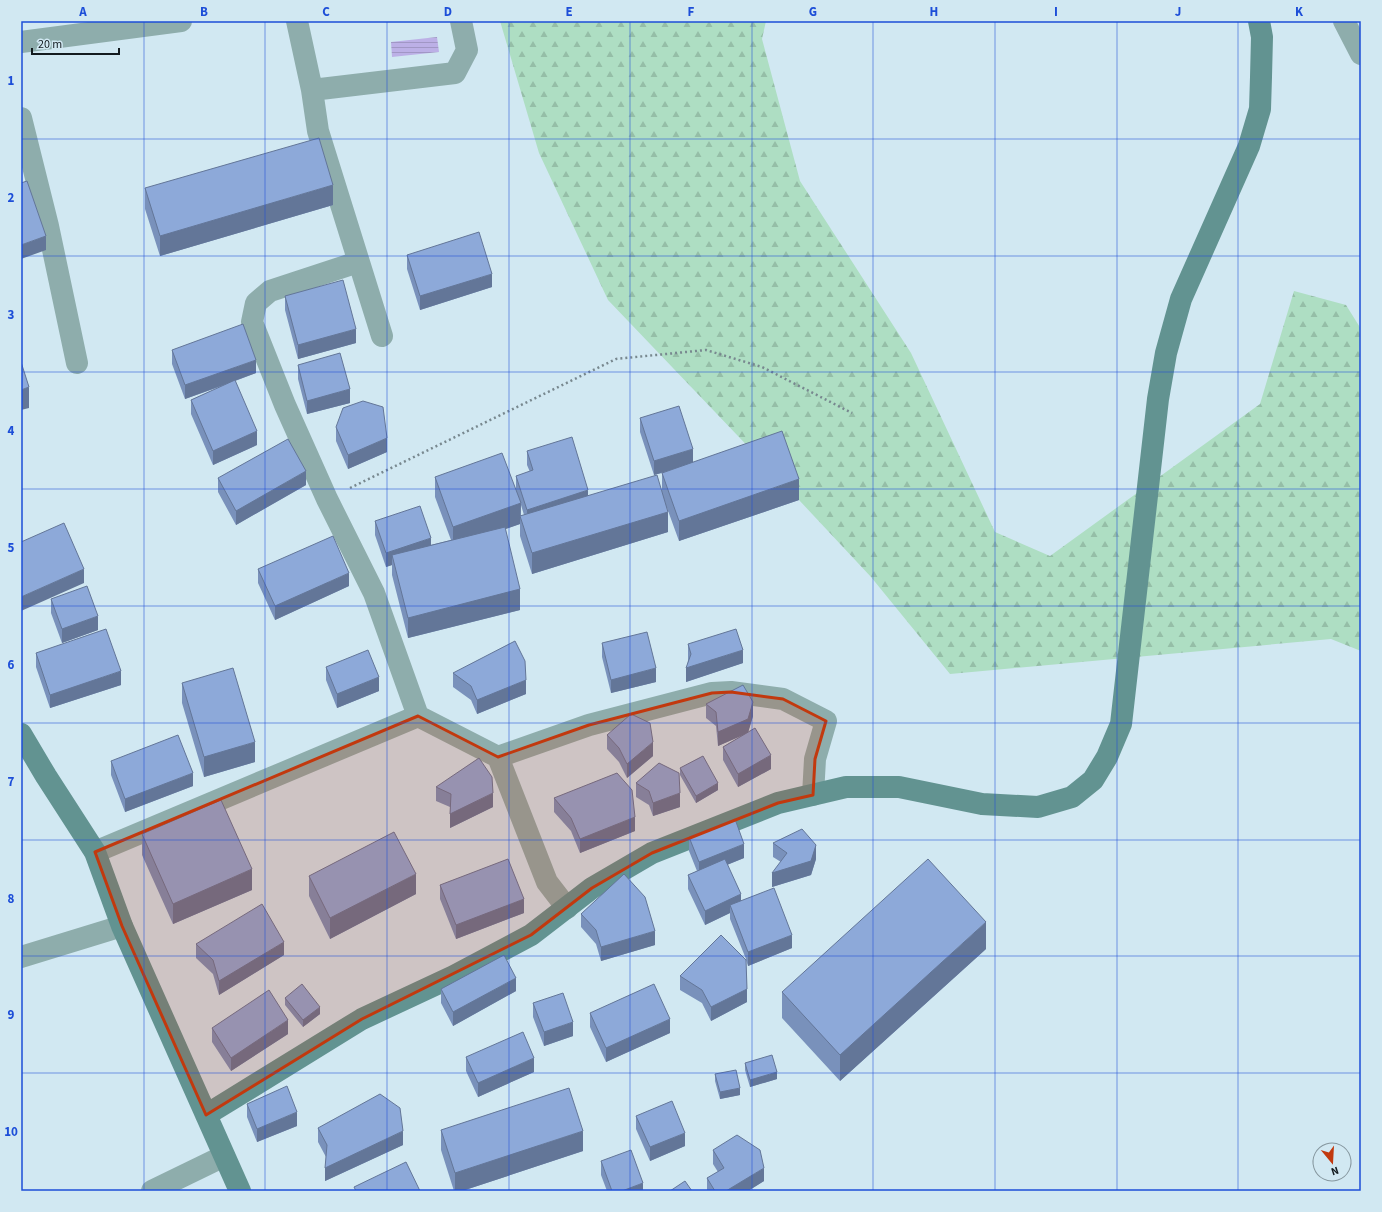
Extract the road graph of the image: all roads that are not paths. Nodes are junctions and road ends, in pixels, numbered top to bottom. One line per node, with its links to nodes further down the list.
1 (182, 21): 6 (street)
2 (297, 21): 8 (street)
3 (461, 21): 8 (street)
4 (1259, 21): 16 (street)
5 (1344, 21): 7 (street)
6 (21, 42)
7 (1361, 54)
8 (312, 90): 10 (street)
9 (21, 118): 12 (street)
10 (358, 262): 11 (street); 13 (street)
11 (382, 336)
12 (77, 363)
13 (418, 716): 15 (street); 17 (street)
14 (21, 734): 17 (street)
15 (498, 756): 16 (street); 18 (street)
16 (813, 795): 18 (street)
17 (95, 852): 19 (street)
18 (567, 908): 21 (street)
19 (122, 926): 20 (street); 21 (street)
20 (21, 957)
21 (206, 1115): 22 (street)
22 (224, 1156): 23 (street); 24 (street)
23 (152, 1191)
24 (240, 1191)

